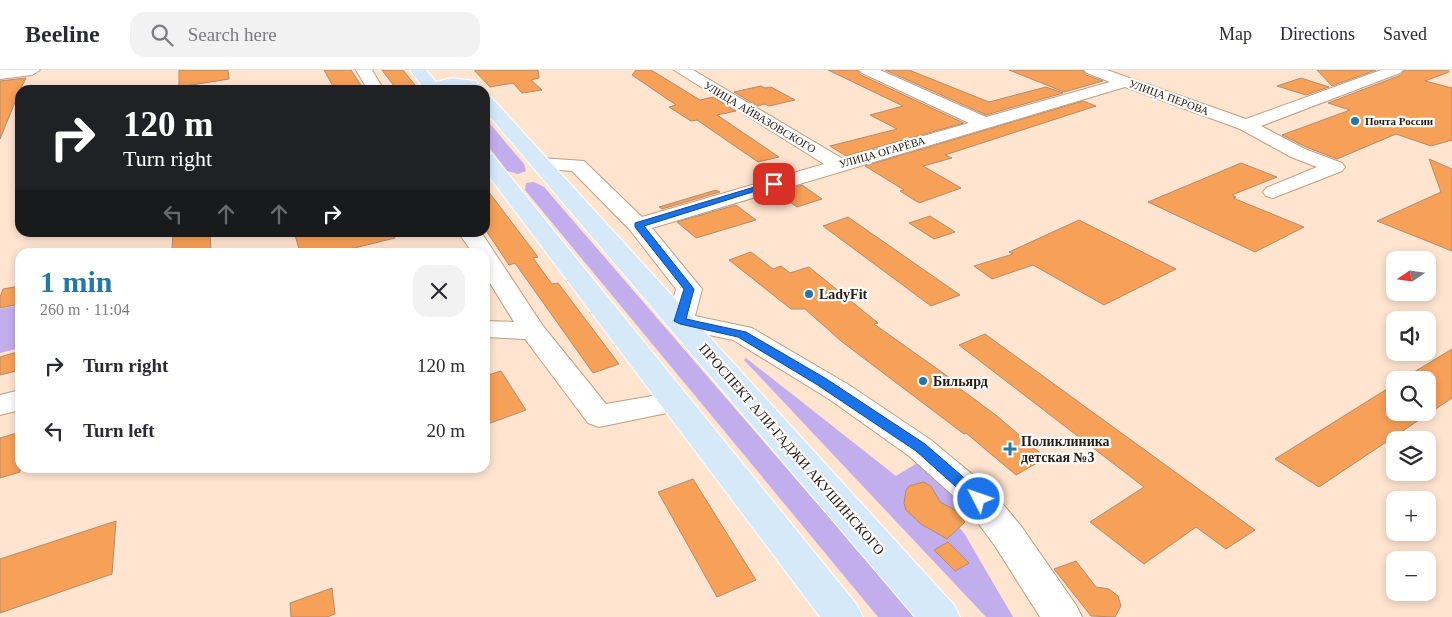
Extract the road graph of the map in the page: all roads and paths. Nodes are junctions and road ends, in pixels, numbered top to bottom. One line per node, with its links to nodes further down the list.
1 (32, 70): 9 (street)
2 (364, 70): 11 (street)
3 (418, 70): 12 (main road)
4 (458, 70): 15 (main road)
5 (682, 70): 20 (street, УЛИЦА АЙВАЗОВСКОГО)
6 (867, 70): 17 (street)
7 (1092, 70): 10 (street, УЛИЦА ПЕРОВА)
8 (1395, 70): 18 (street)
9 (0, 74)
10 (1126, 82): 17 (street, УЛИЦА ОГАРЁВА); 18 (street, УЛИЦА ПЕРОВА)
11 (373, 85)
12 (431, 85)
13 (440, 85): 14 (main road)
14 (460, 85)
15 (470, 85)
16 (490, 107): 19 (main road, ПРОСПЕКТ АЛИ-ГАДЖИ АКУШИНСКОГО)
17 (984, 123): 20 (street, УЛИЦА ОГАРЁВА)
18 (1246, 125): 22 (street, УЛИЦА ПЕРОВА)
19 (542, 165): 21 (main road); 23 (street); 27 (main road, ПРОСПЕКТ АЛИ-ГАДЖИ АКУШИНСКОГО)
20 (839, 165): 23 (street, УЛИЦА ОГАРЁВА)
21 (492, 167): 30 (main road)
22 (1273, 192)
23 (638, 225): 27 (street)
24 (472, 237): 25 (street)
25 (480, 248)
26 (490, 264): 29 (street)
27 (680, 321): 34 (main road, ПРОСПЕКТ АЛИ-ГАДЖИ АКУШИНСКОГО); 35 (street)
28 (490, 329): 29 (street)
29 (533, 331): 30 (street)
30 (671, 396): 33 (main road)
31 (15, 401): 32 (street)
32 (0, 405)
33 (843, 617)
34 (940, 617)
35 (1062, 617)

